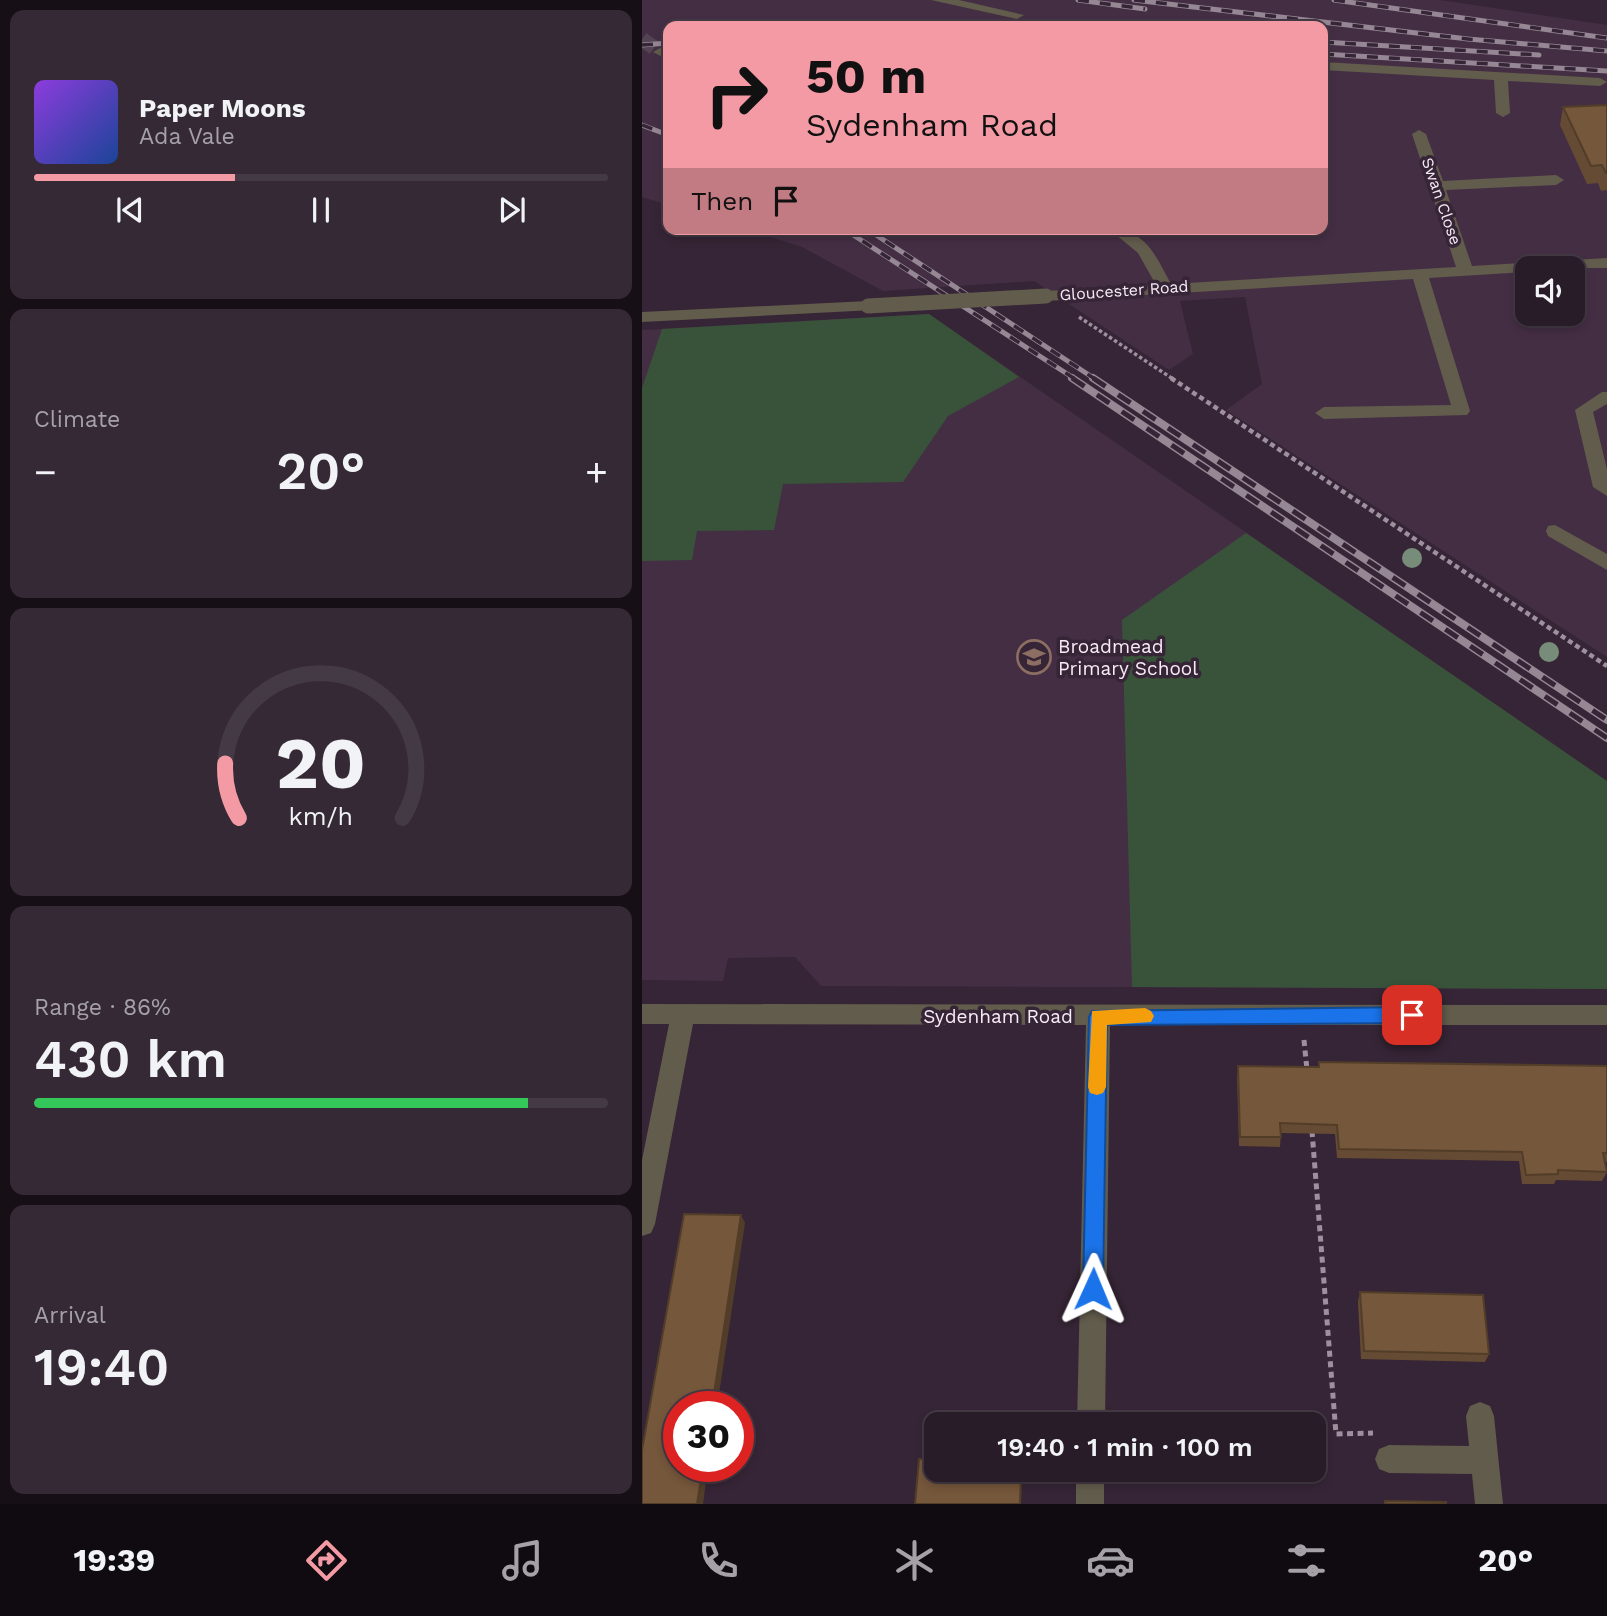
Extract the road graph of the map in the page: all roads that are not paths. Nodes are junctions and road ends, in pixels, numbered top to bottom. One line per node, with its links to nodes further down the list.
1 (938, 0): 2 (street)
2 (1017, 15)
3 (1328, 66): 4 (street)
4 (1501, 77): 5 (street); 6 (street)
5 (1600, 82)
6 (1503, 113)
7 (1419, 134): 9 (street, Swan Close)
8 (1556, 180): 9 (street)
9 (1436, 186): 12 (street, Swan Close)
10 (1125, 235): 14 (street)
11 (1607, 263): 12 (street, Gloucester Road)
12 (1465, 269): 13 (street, Gloucester Road)
13 (1419, 272): 14 (street, Gloucester Road); 17 (street)
14 (1165, 287): 15 (street, Gloucester Road, bridge)
15 (642, 317)
16 (1607, 398): 18 (street)
17 (1324, 413)
18 (1607, 490)
19 (1556, 531): 20 (street)
20 (1607, 563)
21 (642, 1014): 23 (street, Sydenham Road)
22 (1607, 1015): 24 (street, Sydenham Road)
23 (683, 1016): 24 (street, Sydenham Road); 25 (street)
24 (1098, 1017): 26 (street)
25 (642, 1224)
26 (1091, 1412)
27 (1480, 1416): 29 (street)
28 (1389, 1459): 29 (street)
29 (1484, 1460): 32 (street)
30 (1090, 1482): 31 (street)
31 (1090, 1504)
32 (1489, 1504)

